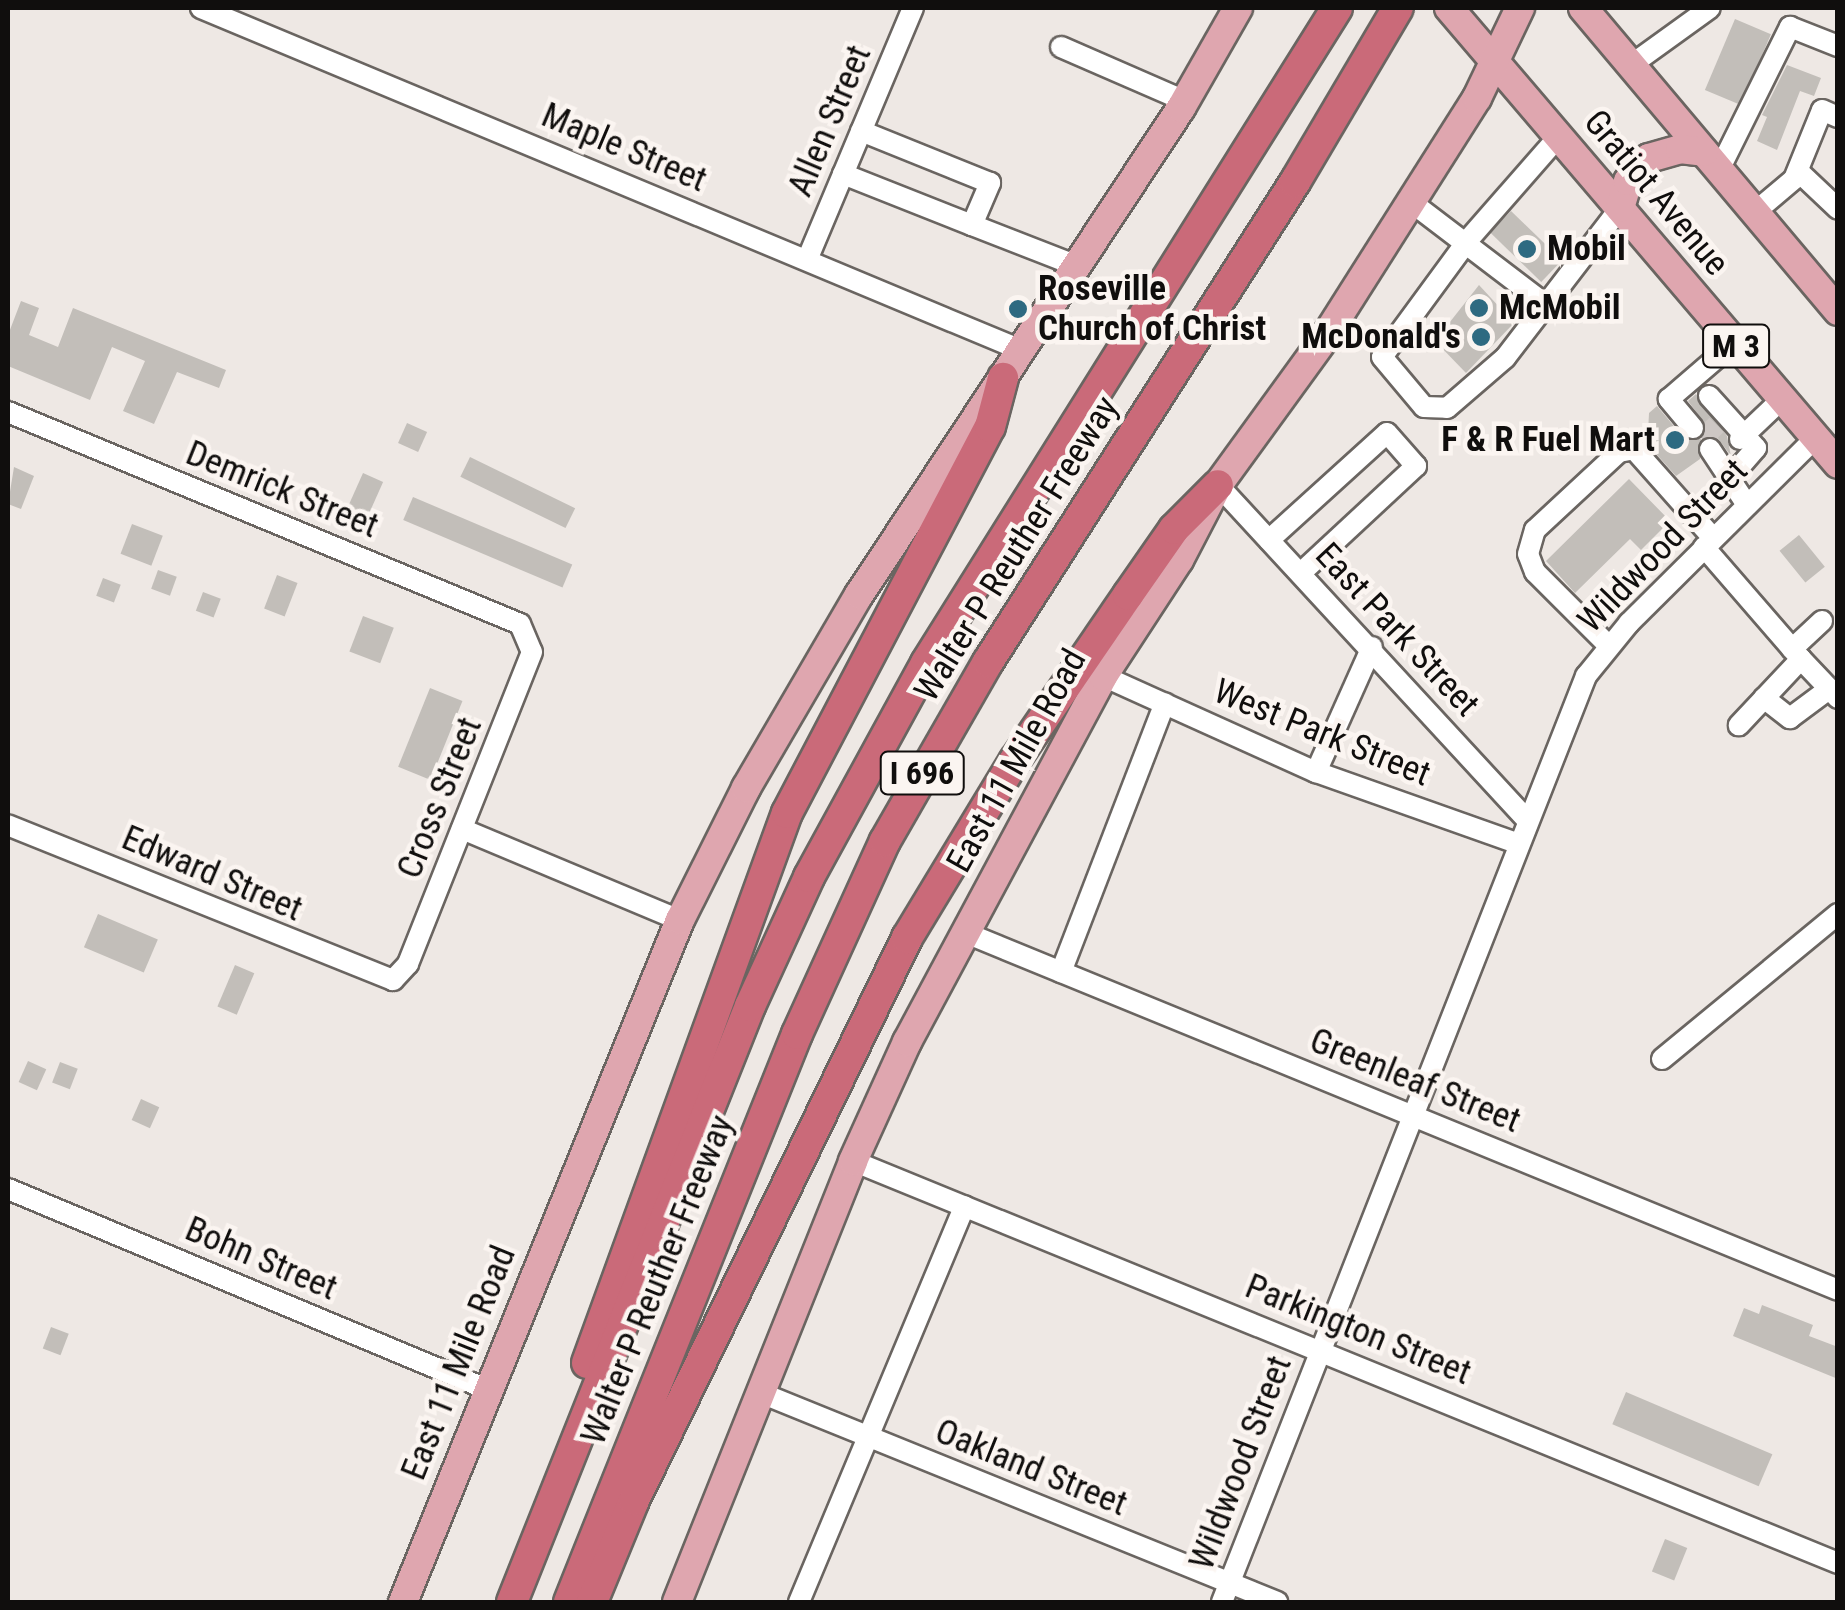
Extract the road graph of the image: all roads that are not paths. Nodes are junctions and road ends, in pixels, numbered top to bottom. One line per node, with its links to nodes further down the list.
1 (201, 8): 27 (street, Maple Street)
2 (913, 8): 16 (street, Allen Street)
3 (1238, 8): 14 (main road, East 11 Mile Road)
4 (1337, 8): 77 (highway, Walter P Reuther Freeway / I 696)
5 (1398, 8): 82 (highway, Walter P Reuther Freeway / I 696)
6 (1520, 8): 12 (main road, East 11 Mile Road)
7 (1583, 8): 13 (main road, Gratiot Avenue)
8 (1450, 9): 12 (main road, M 3)
9 (1705, 10): 13 (street)
10 (1061, 46): 14 (street)
11 (1838, 46): 18 (street)
12 (1496, 61): 17 (main road, Gratiot Avenue / M 3); 21 (main road, East 11 Mile Road)
13 (1631, 66): 18 (main road, Gratiot Avenue)
14 (1185, 102): 28 (main road, East 11 Mile Road)
15 (1838, 117): 19 (street)
16 (861, 130): 20 (street, Allen Street); 25 (street)
17 (1559, 136): 22 (main road, Gratiot Avenue / M 3); 26 (street)
18 (1712, 161): 22 (main road); 24 (main road, Gratiot Avenue)
19 (1798, 170): 23 (street); 24 (street)
20 (843, 174): 25 (street); 27 (street, Allen Street)
21 (1411, 202): 26 (street); 42 (main road, East 11 Mile Road)
22 (1620, 208): 29 (street); 31 (main road, Gratiot Avenue / M 3)
23 (1838, 210)
24 (1755, 212): 30 (main road, Gratiot Avenue)
25 (972, 224): 28 (street)
26 (1468, 240): 29 (street); 29 (street)
27 (807, 260): 32 (street, Maple Street)
28 (1077, 266): 32 (main road, East 11 Mile Road)
29 (1544, 304)
30 (1838, 310)
31 (1734, 343): 34 (street); 35 (main road, Gratiot Avenue / M 3)
32 (1021, 350): 33 (main road, East 11 Mile Road)
33 (1003, 378): 63 (main road, East 11 Mile Road); 77 (highway)
34 (1693, 378): 37 (street); 38 (street)
35 (1782, 399): 38 (street); 39 (main road, Gratiot Avenue / M 3)
36 (8, 412): 48 (street, Demrick Street)
37 (1688, 420)
38 (1742, 437): 41 (street)
39 (1830, 453): 43 (street, Wildwood Street)
40 (1717, 455): 41 (street)
41 (1730, 479): 43 (street)
42 (1218, 486): 44 (street, East Park Street); 52 (main road, East 11 Mile Road); 83 (highway)
43 (1747, 505): 45 (street, Wildwood Street)
44 (1269, 540): 46 (street, East Park Street); 46 (street)
45 (1709, 543): 49 (street, Wildwood Street); 49 (street); 51 (street)
46 (1301, 573): 50 (street, East Park Street)
47 (1822, 621): 51 (street)
48 (528, 633): 60 (street, Cross Street)
49 (1608, 646): 58 (street, Wildwood Street)
50 (1372, 647): 57 (street); 58 (street, East Park Street)
51 (1797, 654): 53 (street); 54 (street)
52 (1103, 676): 55 (street, West Park Street); 64 (main road, East 11 Mile Road)
53 (1833, 693): 54 (street)
54 (1764, 698): 56 (street)
55 (1165, 704): 57 (street, West Park Street); 65 (street)
56 (1739, 725)
57 (1316, 772): 61 (street, West Park Street)
58 (1526, 820): 61 (street, Wildwood Street)
59 (8, 825): 66 (street, Edward Street)
60 (462, 830): 63 (street); 66 (street, Cross Street)
61 (1518, 844): 68 (street, Wildwood Street)
62 (1838, 914): 67 (street)
63 (680, 920): 74 (main road, East 11 Mile Road)
64 (966, 933): 65 (street, Greenleaf Street); 69 (main road, East 11 Mile Road)
65 (1061, 972): 68 (street, Greenleaf Street)
66 (393, 980)
67 (1662, 1059)
68 (1413, 1114): 72 (street, Greenleaf Street); 73 (street, Wildwood Street)
69 (853, 1161): 71 (street, Parkington Street); 75 (main road, East 11 Mile Road)
70 (8, 1189): 74 (street, Bohn Street)
71 (965, 1206): 73 (street, Parkington Street); 76 (street)
72 (1838, 1290)
73 (1321, 1349): 78 (street, Parkington Street); 79 (street, Wildwood Street)
74 (489, 1390): 80 (main road, East 11 Mile Road)
75 (761, 1392): 76 (street, Oakland Street); 84 (main road, East 11 Mile Road)
76 (868, 1438): 79 (street, Oakland Street); 85 (street)
77 (557, 1488): 81 (highway, Walter P Reuther Freeway / I 696)
78 (1838, 1562)
79 (1225, 1592): 86 (street, Oakland Street)
80 (403, 1602)
81 (512, 1602)
82 (569, 1602)
83 (592, 1602)
84 (677, 1602)
85 (799, 1602)
86 (1277, 1602)

